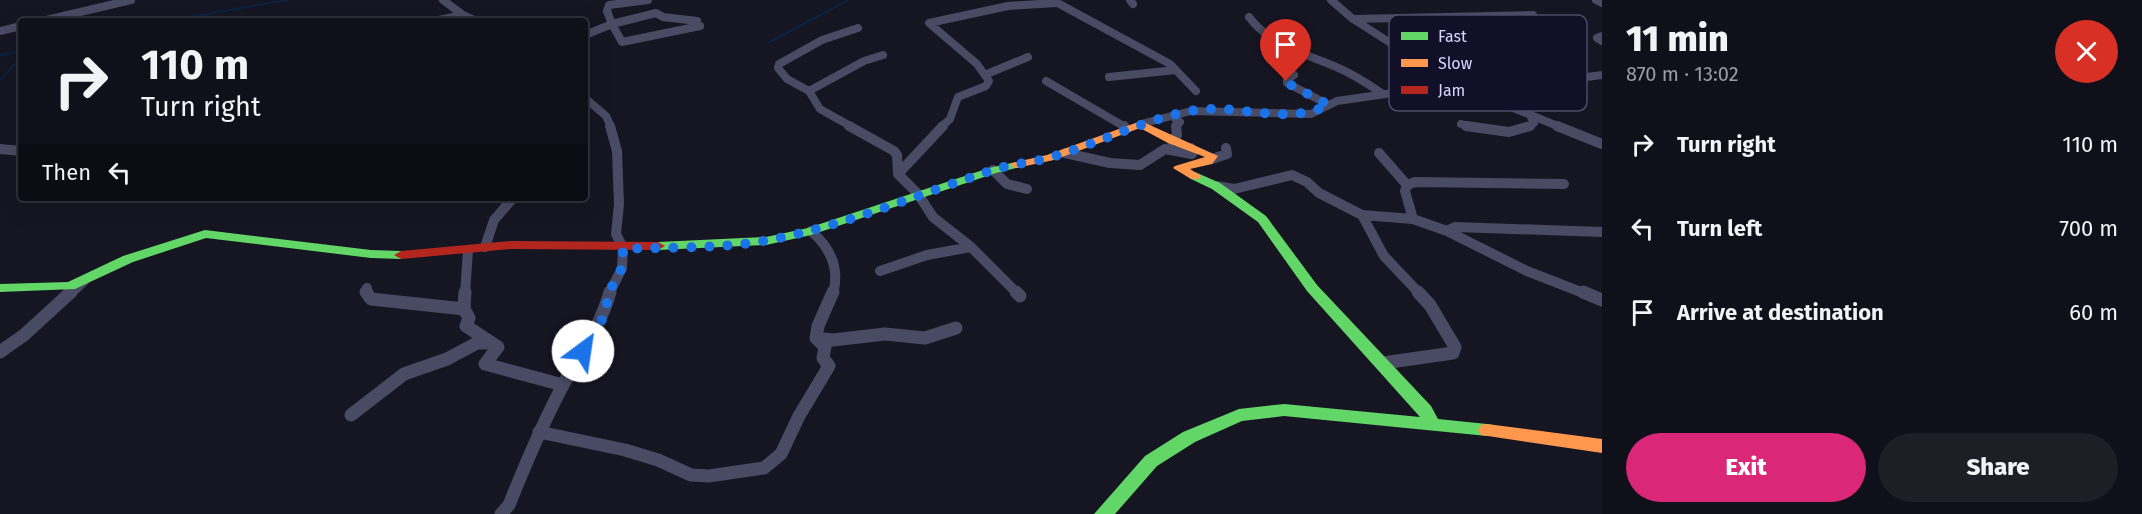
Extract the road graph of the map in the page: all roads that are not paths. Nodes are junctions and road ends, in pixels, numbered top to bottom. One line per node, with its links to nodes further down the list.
1 (131, 0): 11 (street)
2 (442, 0): 9 (street)
3 (648, 0): 7 (street)
4 (1330, 0): 15 (street)
5 (1596, 0): 8 (street)
6 (1054, 2): 26 (street); 27 (street)
7 (611, 3): 16 (street)
8 (1602, 3)
9 (463, 15): 12 (street); 13 (street)
10 (1249, 17): 36 (street)
11 (55, 18)
12 (448, 18)
13 (470, 18)
14 (1389, 18): 15 (street)
15 (1353, 19): 23 (street)
16 (612, 24): 16 (street); 20 (street)
17 (18, 27): 19 (street)
18 (858, 28): 34 (street)
19 (0, 31)
20 (588, 34)
21 (1602, 36): 22 (street)
22 (1602, 41)
23 (1389, 42)
24 (883, 56): 34 (street)
25 (1028, 57): 27 (street)
26 (1176, 70): 30 (street); 33 (street)
27 (987, 74): 55 (street)
28 (1294, 75): 38 (street)
29 (1602, 75): 31 (street)
30 (1109, 77)
31 (1587, 77)
32 (1046, 81): 44 (street)
33 (1196, 91)
34 (809, 92): 55 (street)
35 (1389, 93): 36 (street)
36 (1383, 94): 38 (street)
37 (588, 101): 69 (street)
38 (1329, 105): 40 (street)
39 (1517, 111): 41 (street)
40 (1172, 116): 42 (street); 45 (street)
41 (1531, 117): 43 (street); 46 (street)
42 (1141, 124): 44 (street); 45 (street)
43 (1461, 124)
44 (1126, 129): 51 (street)
45 (1172, 141): 47 (street)
46 (1602, 144)
47 (1191, 148): 51 (street); 53 (street)
48 (1226, 148): 53 (street)
49 (0, 149): 50 (street)
50 (18, 151)
51 (1065, 153): 54 (street)
52 (1379, 153): 57 (street)
53 (1212, 159): 58 (street)
54 (993, 170): 59 (street); 60 (street)
55 (898, 174): 60 (street)
56 (1564, 184): 57 (street)
57 (1407, 185): 63 (street)
58 (1216, 186): 62 (street); 82 (street)
59 (1027, 189)
60 (918, 194): 64 (street); 68 (street)
61 (510, 201): 67 (street)
62 (1362, 215): 63 (street); 82 (street)
63 (1413, 219): 65 (street)
64 (811, 231): 69 (street); 79 (street)
65 (1447, 231): 66 (street); 76 (street)
66 (1602, 232)
67 (485, 247): 69 (street); 70 (street)
68 (971, 247): 71 (street); 75 (street)
69 (623, 249): 83 (street)
70 (468, 250): 72 (street); 77 (street)
71 (880, 271)
72 (85, 280): 73 (street); 81 (street)
73 (0, 288)
74 (367, 288): 77 (street)
75 (1020, 296)
76 (1602, 300)
77 (464, 309): 80 (street)
78 (956, 328): 79 (street)
79 (816, 338): 86 (street)
80 (491, 343): 83 (street); 84 (street)
81 (0, 352)
82 (1383, 363): 85 (street)
83 (563, 385): 86 (street)
84 (351, 415)
85 (1432, 423): 87 (street); 89 (street)
86 (539, 432): 88 (street)
87 (1602, 446)
88 (501, 514)
89 (1103, 514)

